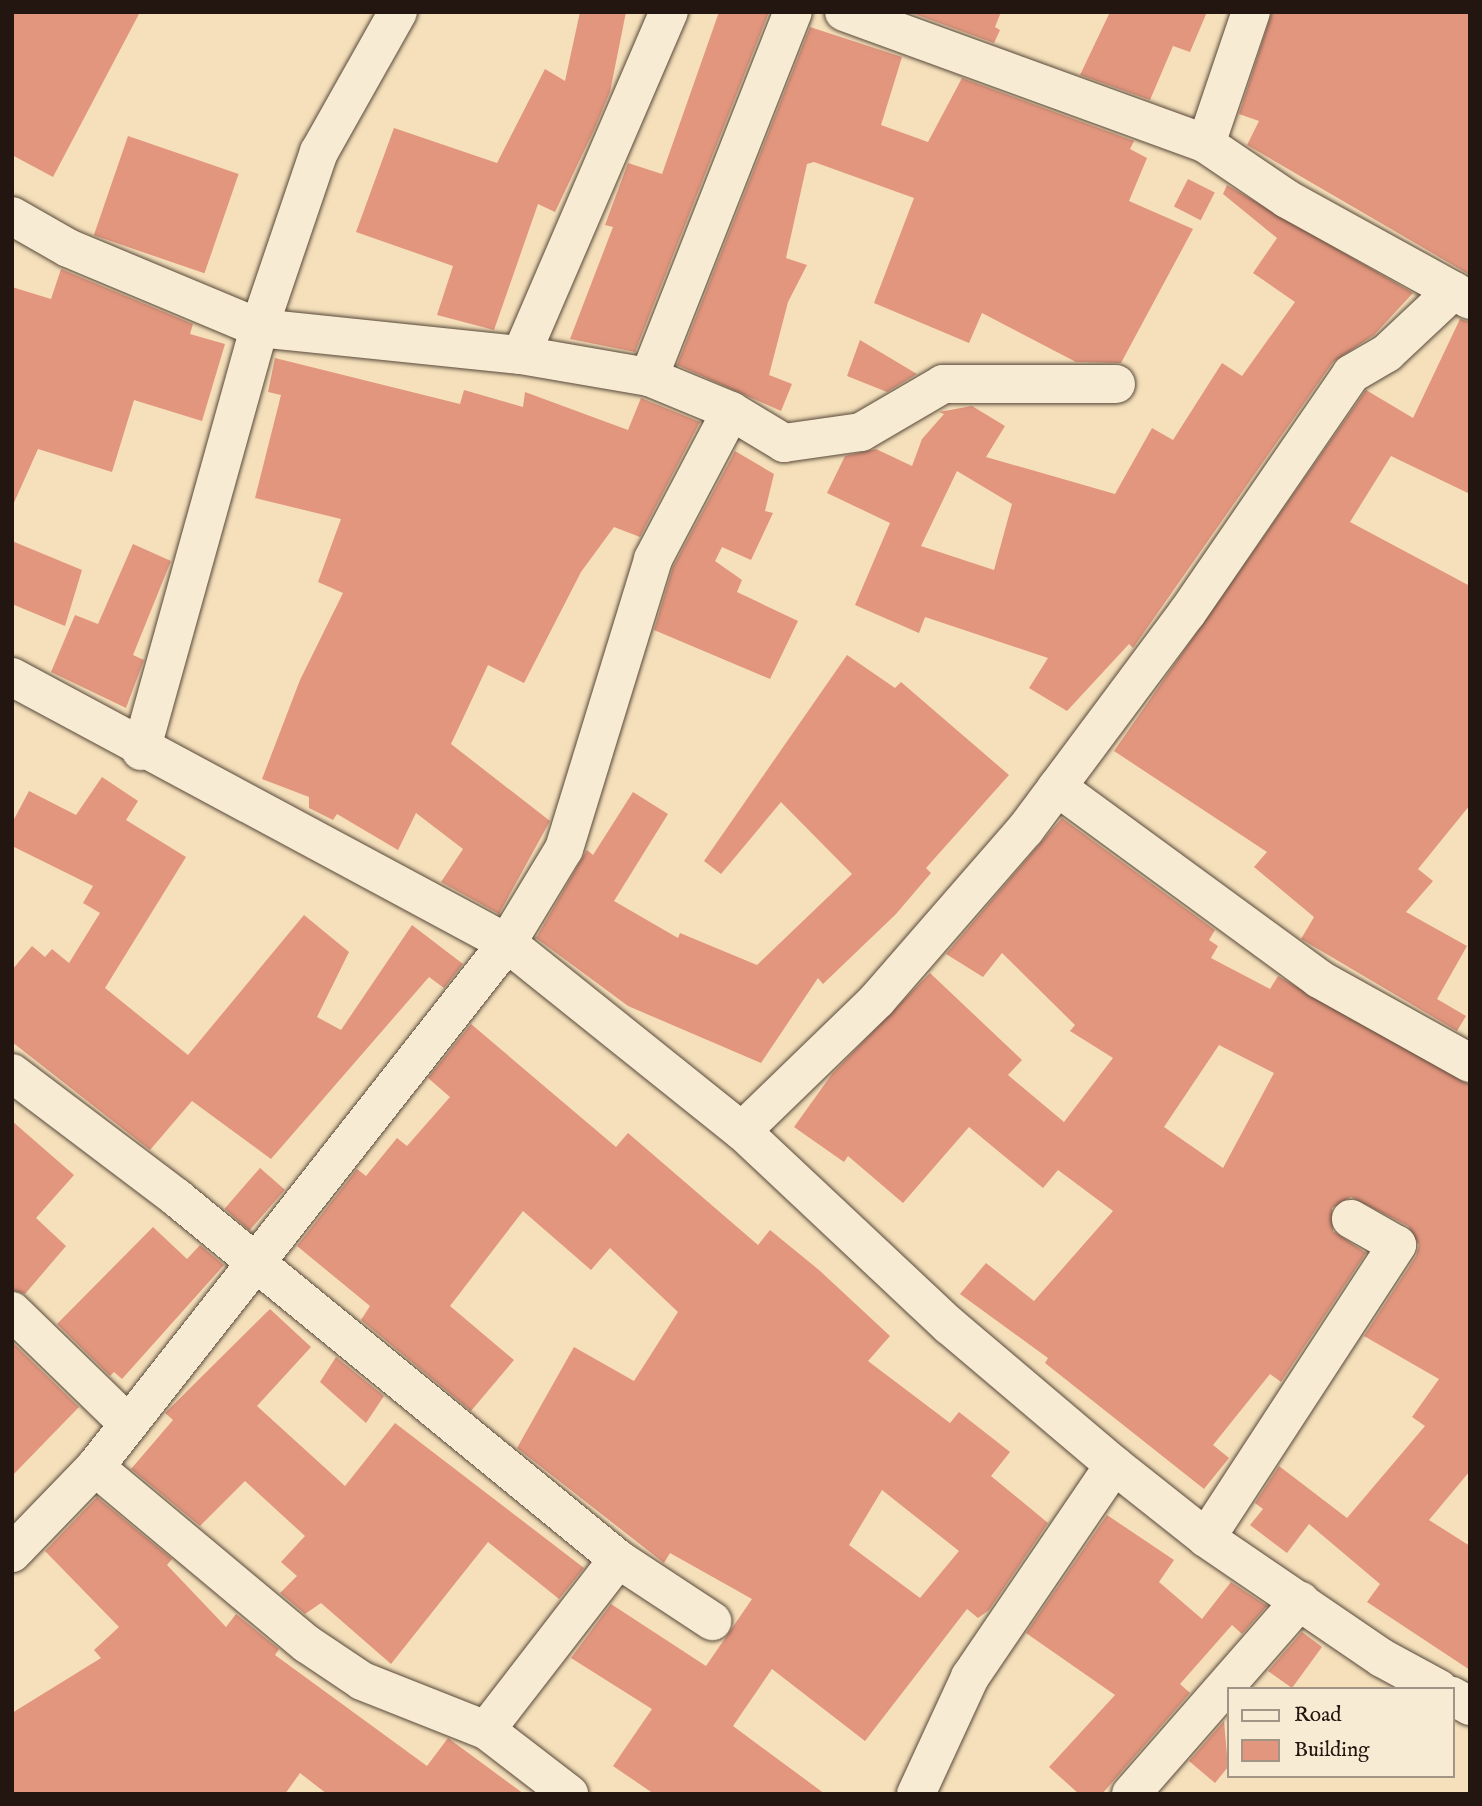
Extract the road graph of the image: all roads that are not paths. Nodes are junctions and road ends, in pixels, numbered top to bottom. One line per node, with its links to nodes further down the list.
1 (398, 12): 9 (street)
2 (669, 12): 10 (street)
3 (793, 12): 11 (street)
4 (844, 12): 6 (street)
5 (1251, 12): 6 (street)
6 (1206, 144): 8 (street)
7 (12, 216): 9 (street)
8 (1461, 295): 16 (street)
9 (259, 328): 10 (street); 15 (street)
10 (521, 355): 11 (street)
11 (649, 377): 13 (street)
12 (1116, 384): 13 (street)
13 (731, 411): 17 (street)
14 (12, 677): 15 (street)
15 (141, 751): 17 (street)
16 (1057, 788): 18 (street); 20 (street)
17 (508, 943): 20 (street); 22 (street)
18 (1470, 1063)
19 (12, 1073): 22 (street)
20 (742, 1131): 25 (street)
21 (1351, 1219): 27 (street)
22 (255, 1263): 24 (street); 29 (street)
23 (12, 1311): 24 (street)
24 (128, 1424): 26 (street)
25 (1114, 1465): 27 (street); 36 (street)
26 (95, 1467): 28 (street); 35 (street)
27 (1206, 1538): 30 (street)
28 (12, 1553)
29 (618, 1559): 31 (street); 35 (street)
30 (1300, 1601): 32 (street); 38 (street)
31 (712, 1621)
32 (1436, 1687)
33 (1454, 1697): 34 (street)
34 (1470, 1706)
35 (485, 1730): 37 (street)
36 (917, 1793)
37 (569, 1794)
38 (1131, 1794)

